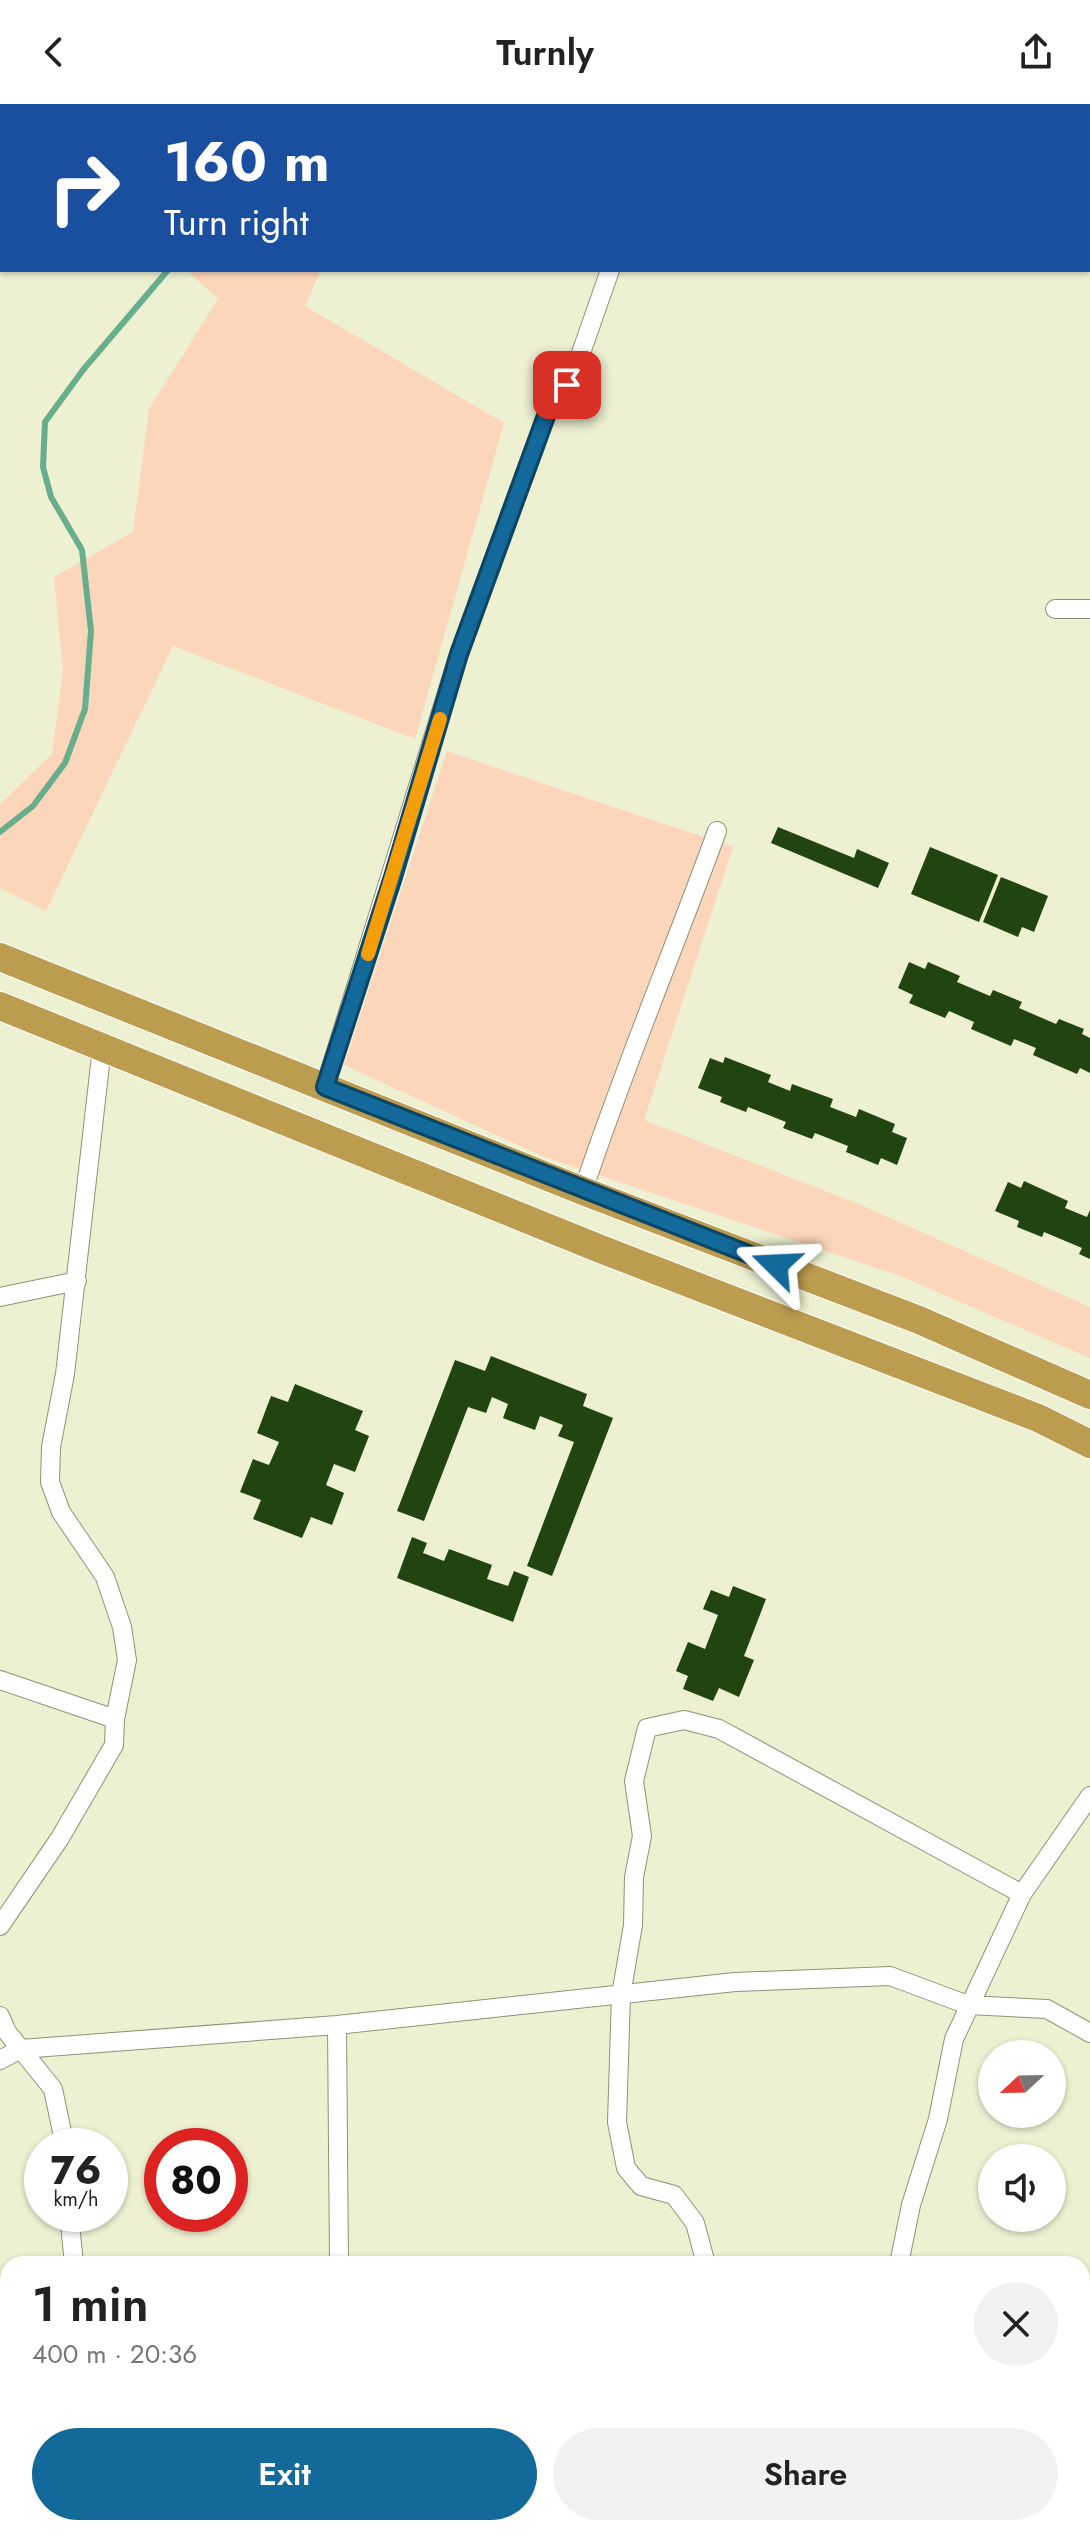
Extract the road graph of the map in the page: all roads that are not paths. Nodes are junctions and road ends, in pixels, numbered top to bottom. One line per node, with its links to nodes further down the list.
1 (609, 272): 8 (street)
2 (1055, 609): 3 (street)
3 (1090, 609)
4 (717, 831): 9 (street)
5 (0, 957): 8 (highway)
6 (0, 1006): 7 (highway)
7 (102, 1047): 10 (street); 13 (highway)
8 (325, 1087): 9 (highway)
9 (583, 1191): 12 (highway)
10 (77, 1281): 11 (street); 15 (street)
11 (0, 1297)
12 (1090, 1395)
13 (1090, 1444)
14 (0, 1680): 15 (street)
15 (115, 1719): 18 (street)
16 (1090, 1796): 17 (street)
17 (1022, 1894): 19 (street); 20 (street)
18 (0, 1926)
19 (621, 1995): 20 (street); 22 (street); 30 (street)
20 (968, 2005): 23 (street); 31 (street)
21 (0, 2016): 24 (street)
22 (337, 2025): 24 (street); 29 (street)
23 (1090, 2033)
24 (21, 2049): 25 (street); 26 (street)
25 (0, 2060)
26 (61, 2128)
27 (71, 2232): 28 (street)
28 (73, 2256)
29 (339, 2256)
30 (704, 2256)
31 (901, 2256)

